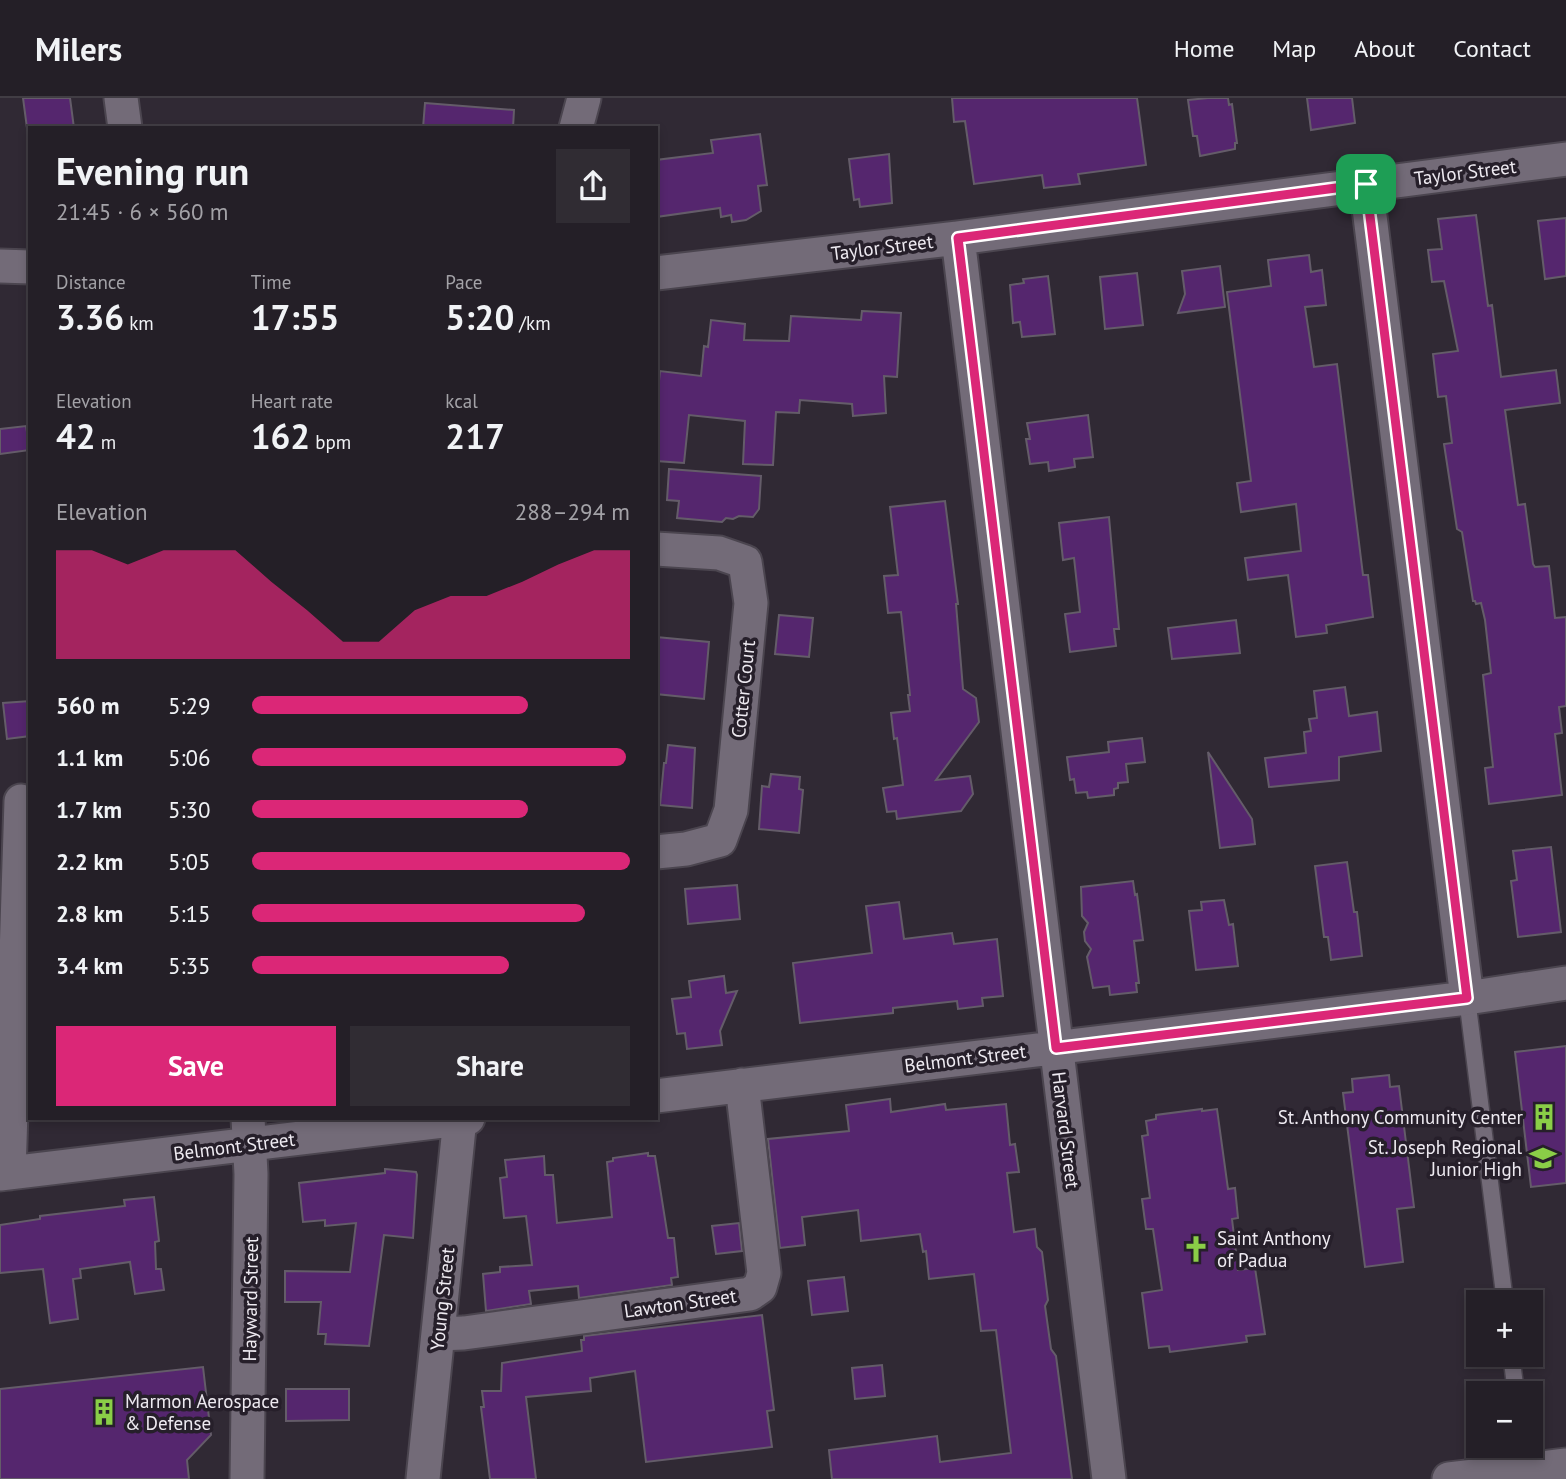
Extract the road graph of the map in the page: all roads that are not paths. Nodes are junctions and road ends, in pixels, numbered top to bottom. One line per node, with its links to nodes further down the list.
1 (121, 98): 3 (street)
2 (583, 98): 4 (street)
3 (125, 126)
4 (576, 126)
5 (1566, 159): 6 (street, Taylor Street)
6 (1366, 184): 7 (street, Taylor Street); 15 (street)
7 (958, 238): 10 (street, Taylor Street); 16 (street, Harvard Street)
8 (0, 266): 9 (street)
9 (28, 267)
10 (658, 273)
11 (658, 549): 13 (street, Cotter Court)
12 (21, 800): 22 (street)
13 (658, 852)
14 (1566, 984): 15 (street, Belmont Street)
15 (1467, 998): 16 (street, Belmont Street); 23 (lane)
16 (1056, 1048): 17 (street, Belmont Street); 29 (street, Harvard Street)
17 (742, 1085): 18 (street, Belmont Street); 24 (street, Lawton Street)
18 (658, 1096)
19 (442, 1120): 21 (street, Belmont Street)
20 (460, 1120): 24 (street, Young Street)
21 (249, 1131): 22 (street, Belmont Street); 27 (street, Hayward Street)
22 (5, 1174)
23 (1504, 1290)
24 (438, 1334): 28 (street, Young Street)
25 (1525, 1465): 26 (street); 30 (street)
26 (1566, 1465)
27 (247, 1479)
28 (423, 1479)
29 (1109, 1479)
30 (1449, 1479)

